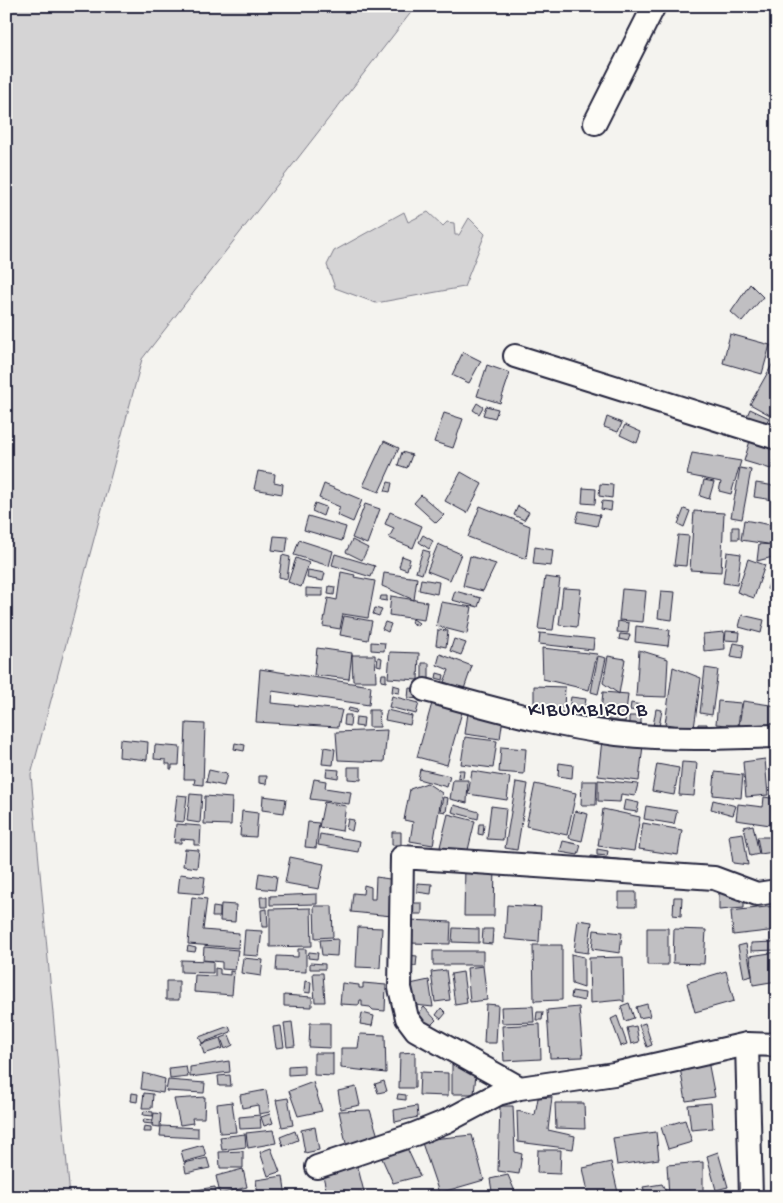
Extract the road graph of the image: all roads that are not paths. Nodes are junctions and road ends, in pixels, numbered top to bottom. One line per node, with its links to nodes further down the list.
1 (654, 6): 2 (street)
2 (595, 123)
3 (515, 356): 4 (street)
4 (777, 438)
5 (425, 690): 6 (street)
6 (777, 736)
7 (777, 891): 10 (street)
8 (747, 1044): 9 (street); 10 (street); 12 (street)
9 (777, 1045)
10 (520, 1088): 11 (street)
11 (317, 1167)
12 (751, 1197)

